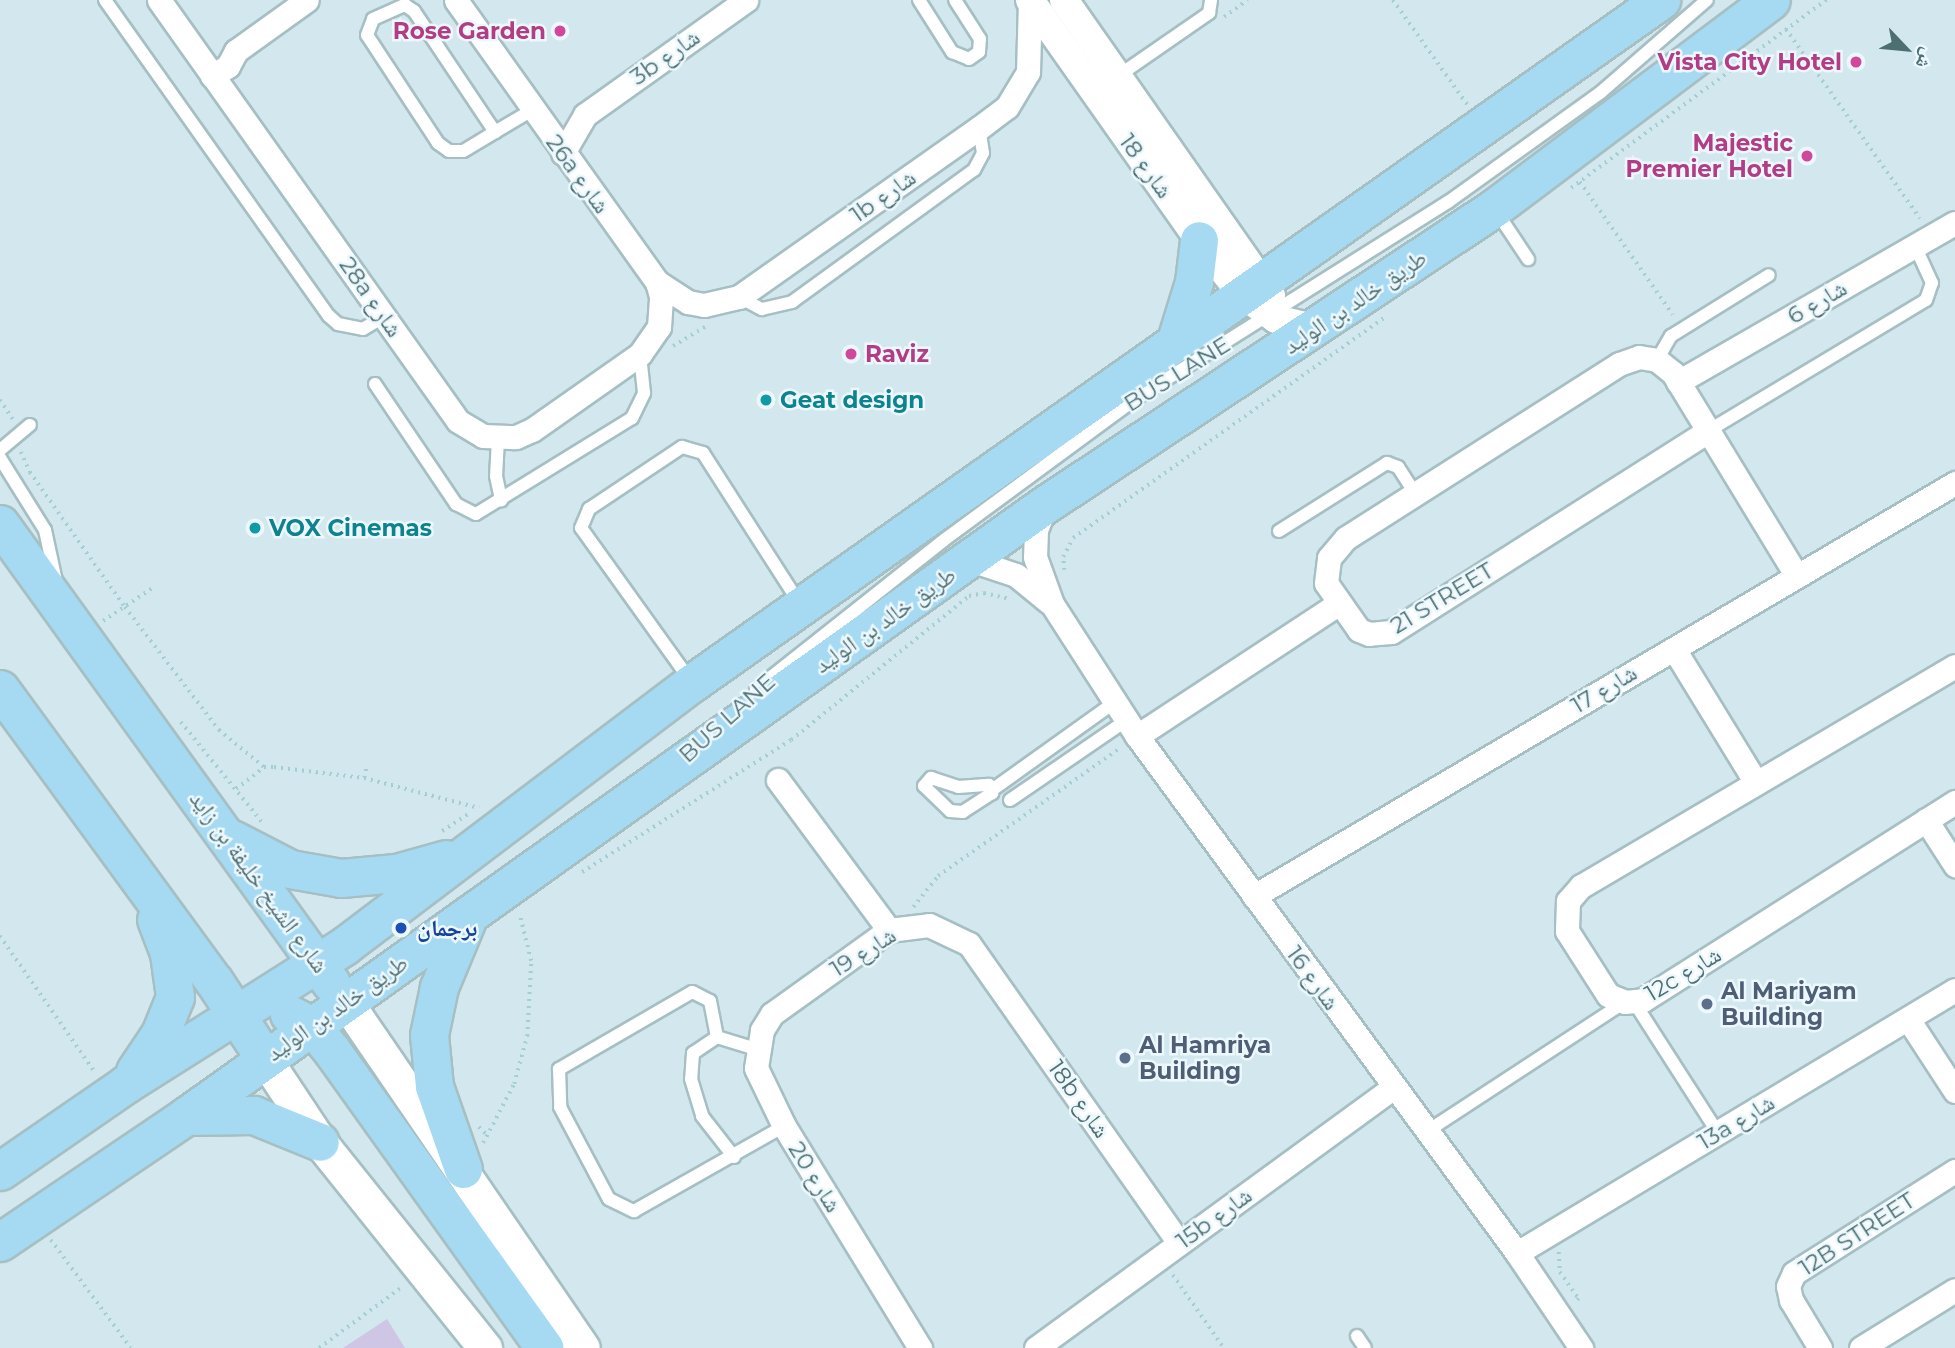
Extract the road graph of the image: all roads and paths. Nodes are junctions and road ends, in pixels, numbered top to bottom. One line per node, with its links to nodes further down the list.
1 (105, 0): 36 (lane)
2 (159, 0): 16 (street, 28a شارع)
3 (307, 0): 16 (street)
4 (456, 0): 18 (street, 26a شارع)
5 (746, 0): 19 (street, 3b شارع)
6 (919, 0): 7 (lane)
7 (955, 0)
8 (1030, 0): 21 (street, 1b شارع); 28 (street, شارع 18)
9 (1064, 0): 17 (street, شارع 18)
10 (1211, 0): 17 (lane)
11 (1393, 0): 20 (path)
12 (1661, 0): 20 (main road, طريق خالد بن الوليد)
13 (1707, 0): 37 (lane, BUS LANE)
14 (1826, 0): 15 (path)
15 (1779, 14): 24 (path); 26 (main road, طريق خالد بن الوليد); 29 (path)
16 (207, 69): 36 (street, 28a شارع)
17 (1115, 78): 33 (street, شارع 18)
18 (535, 114): 19 (street); 22 (lane); 23 (street, 26a شارع)
19 (585, 115): 23 (street, 3b شارع)
20 (1483, 126): 33 (main road, طريق خالد بن الوليد)
21 (979, 128): 34 (street, 1b شارع); 34 (lane)
22 (495, 132): 22 (lane)
23 (563, 153): 32 (street, 26a شارع)
24 (1580, 182): 25 (path); 39 (path)
25 (1560, 195)
26 (1494, 208): 30 (lane); 38 (main road, طريق خالد بن الوليد)
27 (1955, 223): 29 (street, شارع 6)
28 (1199, 240): 33 (street, شارع 18); 40 (main road)
29 (1924, 241): 44 (street, شارع 6); 49 (lane)
30 (1528, 259)
31 (1769, 275): 39 (lane)
32 (657, 282): 34 (street); 41 (street)
33 (1253, 287): 37 (street, شارع 18); 40 (main road, طريق خالد بن الوليد)
34 (730, 301): 41 (path)
35 (1396, 309): 63 (path)
36 (385, 316): 50 (street, 28a شارع)
37 (1274, 317): 38 (street); 42 (street); 46 (lane, BUS LANE)
38 (1317, 329): 42 (main road, طريق خالد بن الوليد)
39 (1682, 329): 43 (lane)
40 (1177, 337): 53 (main road, طريق خالد بن الوليد)
41 (646, 347): 50 (street); 56 (lane)
42 (1268, 360): 57 (main road, طريق خالد بن الوليد)
43 (1657, 360): 44 (street); 55 (street, 21 STREET)
44 (1678, 382): 49 (street)
45 (375, 384): 56 (lane)
46 (1135, 399): 53 (lane); 77 (lane, BUS LANE)
47 (0, 400): 48 (path)
48 (26, 428): 51 (lane); 66 (path)
49 (1708, 431): 61 (street); 64 (street, 21 STREET)
50 (498, 439): 56 (lane)
51 (0, 450)
52 (0, 458): 65 (lane)
53 (980, 479): 67 (main road, طريق خالد بن الوليد)
54 (1955, 483): 61 (street, شارع 17)
55 (1415, 494): 59 (lane); 64 (street, 21 STREET)
56 (502, 500)
57 (1046, 504): 60 (main road, طريق خالد بن الوليد); 63 (street, شارع 16)
58 (0, 524): 65 (main road, شارع الشيخ خليفة بن زايد)
59 (1279, 531)
60 (971, 560): 63 (street, شارع 16); 77 (main road, طريق خالد بن الوليد)
61 (1797, 576): 69 (street, شارع 17)
62 (151, 589): 66 (path)
63 (1048, 598): 74 (street, شارع 16); 92 (path)
64 (1338, 604): 74 (street)
65 (58, 607): 89 (main road, شارع الشيخ خليفة بن زايد)
66 (125, 607): 68 (path); 76 (path)
67 (802, 607): 71 (main road, طريق خالد بن الوليد); 71 (lane)
68 (109, 634)
69 (1674, 649): 80 (street); 94 (street, شارع 17)
70 (1955, 666): 80 (street, 12c شارع)
71 (692, 683): 85 (main road, طريق خالد بن الوليد)
72 (0, 688): 93 (main road)
73 (177, 718): 81 (path)
74 (1126, 719): 82 (lane); 83 (lane); 94 (street, شارع 16); 99 (path)
75 (367, 764): 78 (path)
76 (264, 767): 78 (path); 81 (path)
77 (666, 774): 97 (main road, طريق خالد بن الوليد)
78 (364, 778): 85 (path)
79 (778, 780): 99 (street)
80 (1756, 783): 105 (street, 12c شارع)
81 (235, 789): 87 (path)
82 (992, 790): 82 (lane)
83 (1010, 800)
84 (1955, 802): 86 (street, 12c شارع)
85 (492, 809): 88 (path); 90 (main road, طريق خالد بن الوليد)
86 (1926, 820): 91 (street); 105 (street, 12c شارع)
87 (267, 828)
88 (434, 837)
89 (228, 838): 90 (main road); 102 (main road, شارع الشيخ خليفة بن زايد)
90 (468, 853): 102 (main road, طريق خالد بن الوليد)
91 (1955, 865)
92 (578, 874)
93 (143, 882): 106 (main road); 113 (main road)
94 (1254, 896): 112 (street, شارع 16)
95 (531, 904): 96 (path)
96 (519, 911): 98 (path); 120 (path)
97 (469, 915): 104 (main road, طريق خالد بن الوليد); 123 (main road)
98 (511, 917)
99 (895, 928): 101 (street, شارع 19); 110 (street, شارع 19)
100 (0, 936): 113 (path)
101 (978, 955): 128 (street, 18b شارع)
102 (317, 963): 104 (main road, شارع الشيخ خليفة بن زايد); 106 (main road, طريق خالد بن الوليد)
103 (1955, 990): 107 (street, 13a شارع)
104 (346, 1002): 108 (main road, طريق خالد بن الوليد); 123 (main road, شارع الشيخ خليفة بن زايد)
105 (1629, 1002): 118 (lane); 119 (lane)
106 (236, 1013): 108 (main road); 111 (main road); 113 (main road, طريق خالد بن الوليد)
107 (1908, 1019): 114 (street); 119 (street, 13a شارع)
108 (311, 1026): 111 (main road, طريق خالد بن الوليد); 139 (main road)
109 (717, 1037): 110 (lane); 122 (lane); 122 (lane)
110 (756, 1049): 117 (street, شارع 20)
111 (265, 1059): 115 (main road, طريق خالد بن الوليد); 121 (main road)
112 (1393, 1088): 118 (street, شارع 16); 128 (street, 15b شارع)
113 (118, 1089): 124 (main road, طريق خالد بن الوليد)
114 (1955, 1091)
115 (186, 1116): 121 (main road); 126 (main road, طريق خالد بن الوليد)
116 (472, 1118): 120 (path)
117 (784, 1126): 122 (lane); 141 (street, شارع 20)
118 (1426, 1132): 130 (street, شارع 16)
119 (1718, 1133): 130 (street, 13a شارع)
120 (488, 1136): 123 (path)
121 (320, 1142): 132 (main road)
122 (734, 1157)
123 (463, 1170): 140 (main road, شارع الشيخ خليفة بن زايد)
124 (0, 1171)
125 (1955, 1171): 146 (street, 12B STREET)
126 (36, 1218): 127 (main road, طريق خالد بن الوليد); 136 (path)
127 (0, 1242)
128 (1179, 1243): 131 (street, 15b شارع)
129 (1563, 1243): 134 (path)
130 (1517, 1253): 134 (street, شارع 16)
131 (1160, 1257): 142 (street, 15b شارع); 143 (path)
132 (424, 1270): 137 (path); 138 (main road)
133 (1955, 1290): 147 (street)
134 (1558, 1315): 145 (street, شارع 16)
135 (1357, 1336): 144 (lane)
136 (131, 1348)
137 (319, 1348)
138 (485, 1348)
139 (544, 1348)
140 (583, 1348)
141 (920, 1348)
142 (1036, 1348)
143 (1224, 1348)
144 (1366, 1348)
145 (1581, 1348)
146 (1820, 1348)
147 (1861, 1348)

